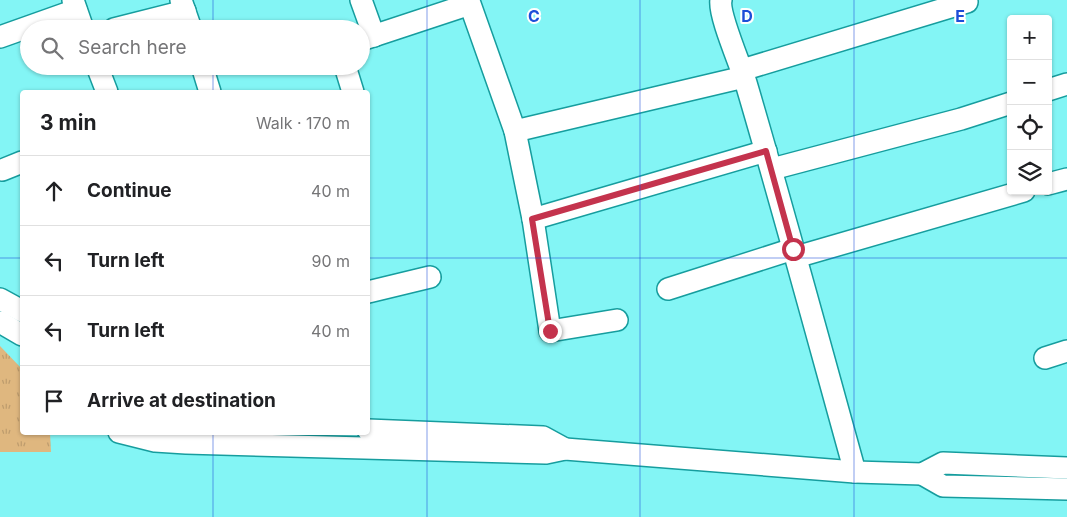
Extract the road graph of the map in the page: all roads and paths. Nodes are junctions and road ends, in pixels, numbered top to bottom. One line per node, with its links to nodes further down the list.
1 (361, 0): 9 (street)
2 (721, 0): 13 (street)
3 (475, 2): 12 (street); 23 (street)
4 (967, 2): 13 (street)
5 (77, 13): 7 (street)
6 (186, 13): 8 (street)
7 (55, 20)
8 (154, 20)
9 (365, 20)
10 (20, 31): 11 (street)
11 (0, 37)
12 (370, 37)
13 (743, 73): 23 (street); 24 (street)
14 (100, 75): 19 (street)
15 (205, 75): 20 (street)
16 (348, 75): 21 (street)
17 (1067, 84): 18 (street)
18 (1052, 89)
19 (106, 90)
20 (209, 90)
21 (352, 90)
22 (1007, 104): 24 (street)
23 (516, 131): 30 (street)
24 (769, 160): 30 (street); 31 (street)
25 (20, 163): 26 (street)
26 (2, 170)
27 (1067, 179): 28 (street)
28 (1052, 183)
29 (1009, 195): 31 (street)
30 (532, 219): 37 (street)
31 (794, 253): 33 (street); 47 (street)
32 (430, 277): 34 (street)
33 (668, 289)
34 (370, 292)
35 (0, 299): 36 (street)
36 (20, 310)
37 (617, 320)
38 (0, 322): 39 (street)
39 (20, 335)
40 (1067, 351): 41 (street)
41 (1045, 358)
42 (370, 430): 45 (street)
43 (128, 435): 44 (street)
44 (291, 439): 45 (street)
45 (565, 449): 47 (street)
46 (1067, 468): 48 (street)
47 (855, 472): 48 (street)
48 (922, 474): 49 (street)
49 (1067, 490)

